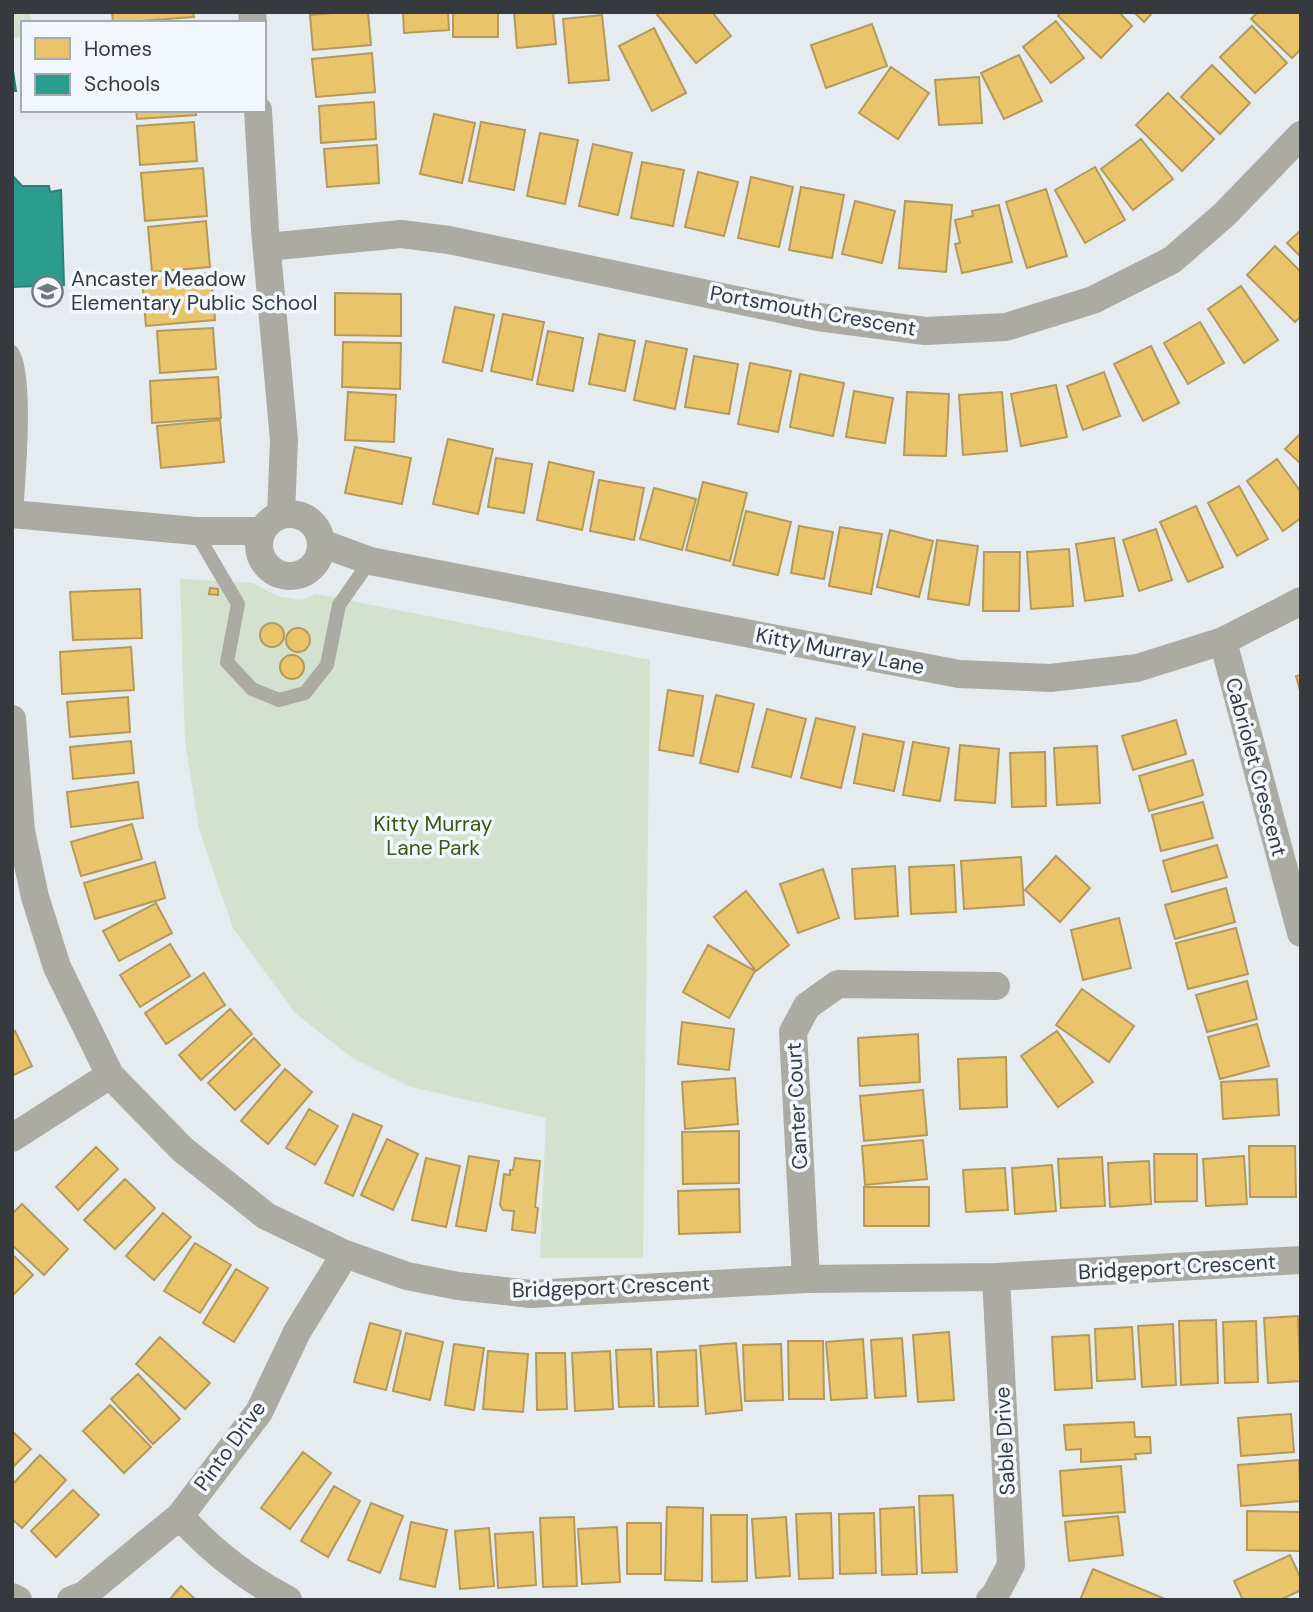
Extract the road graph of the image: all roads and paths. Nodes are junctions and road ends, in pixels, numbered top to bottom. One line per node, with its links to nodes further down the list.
1 (258, 112): 3 (street)
2 (1301, 135): 3 (street, Portsmouth Crescent)
3 (267, 247): 6 (street)
4 (12, 352): 5 (lane)
5 (14, 514): 7 (street)
6 (276, 529): 7 (street); 8 (street); 8 (street, Kitty Murray Lane)
7 (195, 531): 9 (lane)
8 (318, 554): 9 (street, Kitty Murray Lane)
9 (370, 562): 11 (street, Kitty Murray Lane)
10 (1301, 601): 11 (street, Kitty Murray Lane)
11 (1223, 642): 14 (street, Cabriolet Crescent)
12 (12, 719): 13 (street, Bridgeport Crescent)
13 (16, 804): 16 (street, Bridgeport Crescent)
14 (1301, 933)
15 (996, 986): 21 (street, Canter Court)
16 (110, 1075): 17 (street); 18 (street, Bridgeport Crescent)
17 (12, 1138)
18 (345, 1254): 21 (street, Bridgeport Crescent); 22 (street, Pinto Drive)
19 (1301, 1260): 20 (street, Bridgeport Crescent)
20 (996, 1277): 21 (street, Bridgeport Crescent); 27 (street, Sable Drive)
21 (806, 1279)
22 (180, 1516): 25 (street, Pinto Drive); 26 (street)
23 (12, 1597): 24 (street)
24 (19, 1600)
25 (71, 1600)
26 (288, 1600)
27 (990, 1600)

